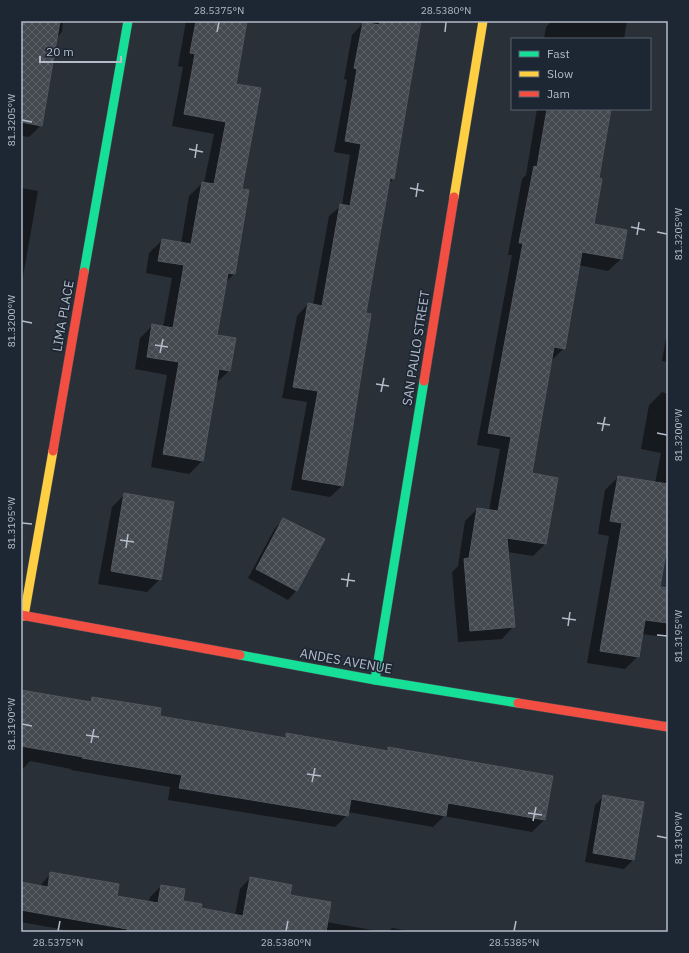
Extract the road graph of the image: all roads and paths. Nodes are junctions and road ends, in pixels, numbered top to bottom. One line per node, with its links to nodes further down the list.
1 (128, 21): 3 (street, LIMA PLACE)
2 (483, 21): 4 (street, SAN PAULO STREET)
3 (22, 616): 4 (street, ANDES AVENUE)
4 (375, 680): 5 (street, ANDES AVENUE)
5 (668, 727)

